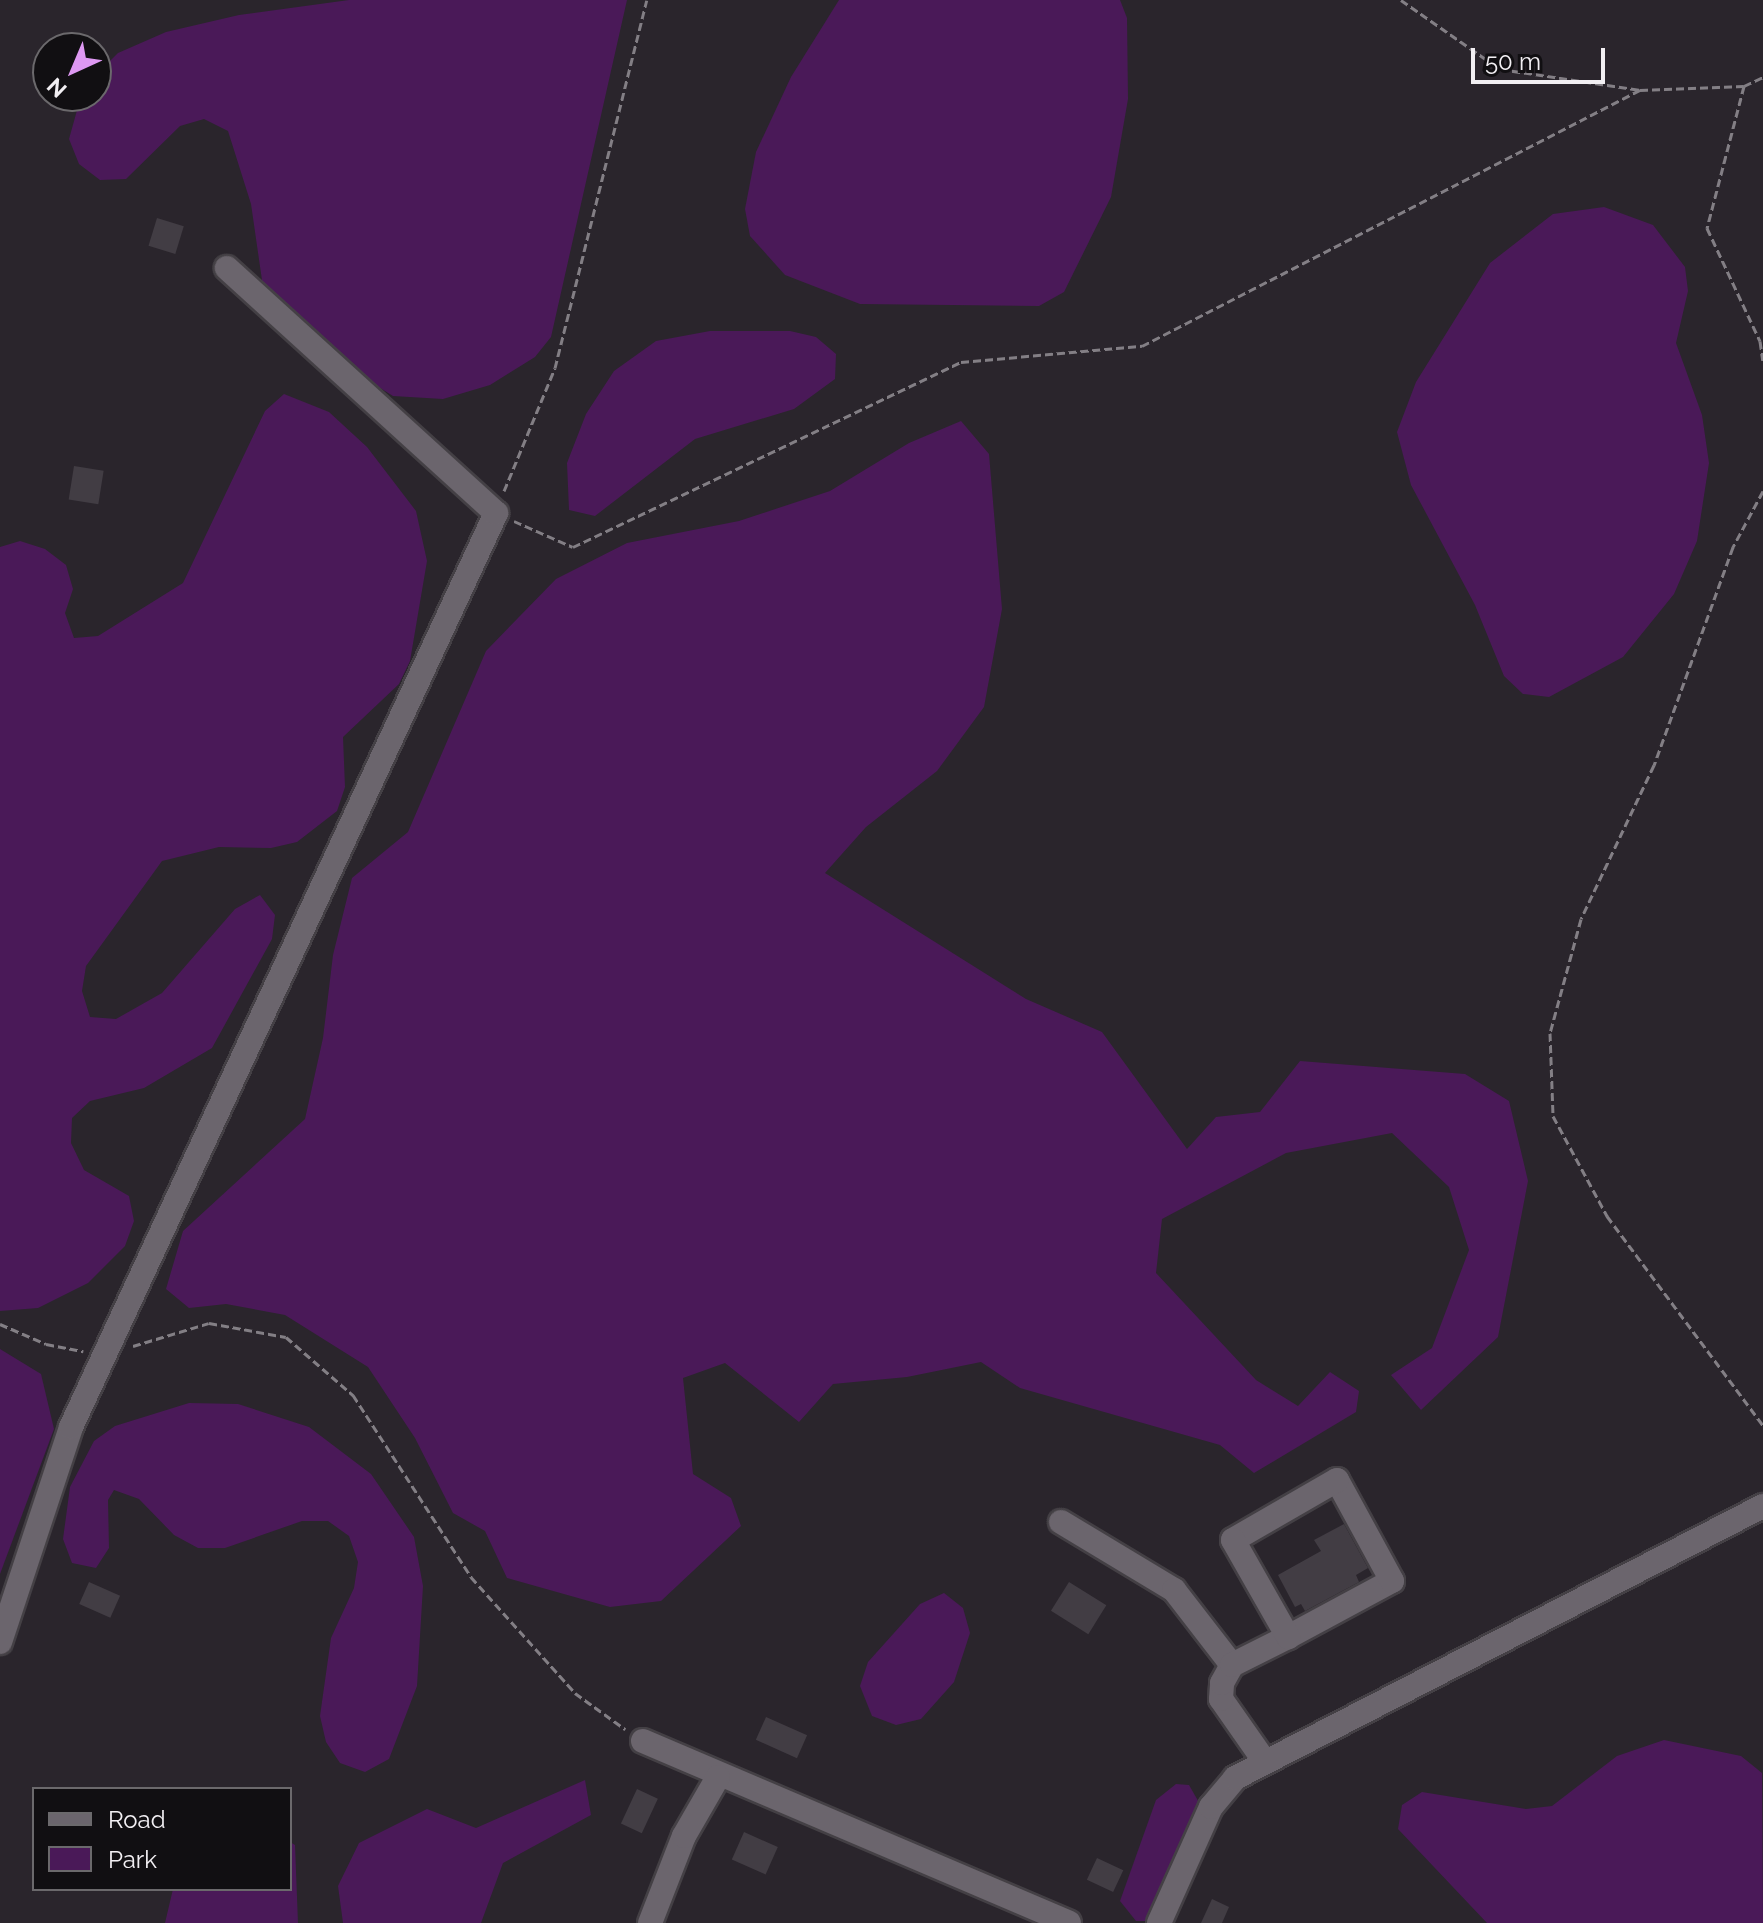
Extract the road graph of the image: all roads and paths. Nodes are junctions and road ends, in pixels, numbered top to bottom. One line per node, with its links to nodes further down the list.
1 (647, 0): 9 (path)
2 (1401, 0): 5 (path)
3 (1763, 77): 4 (path)
4 (1744, 86): 5 (path); 7 (path)
5 (1640, 90): 9 (path)
6 (227, 268): 9 (street)
7 (1763, 362)
8 (1763, 491): 12 (path)
9 (496, 513): 11 (street)
10 (0, 1324): 11 (path)
11 (104, 1354): 16 (street); 18 (path)
12 (1763, 1425)
13 (1763, 1506): 19 (street)
14 (1061, 1522): 17 (street)
15 (1288, 1637): 15 (street); 17 (street)
16 (0, 1642)
17 (1232, 1665): 19 (street)
18 (643, 1741): 20 (street)
19 (1263, 1759): 23 (street)
20 (718, 1777): 21 (street); 22 (street)
21 (650, 1923)
22 (1069, 1923)
23 (1159, 1923)

